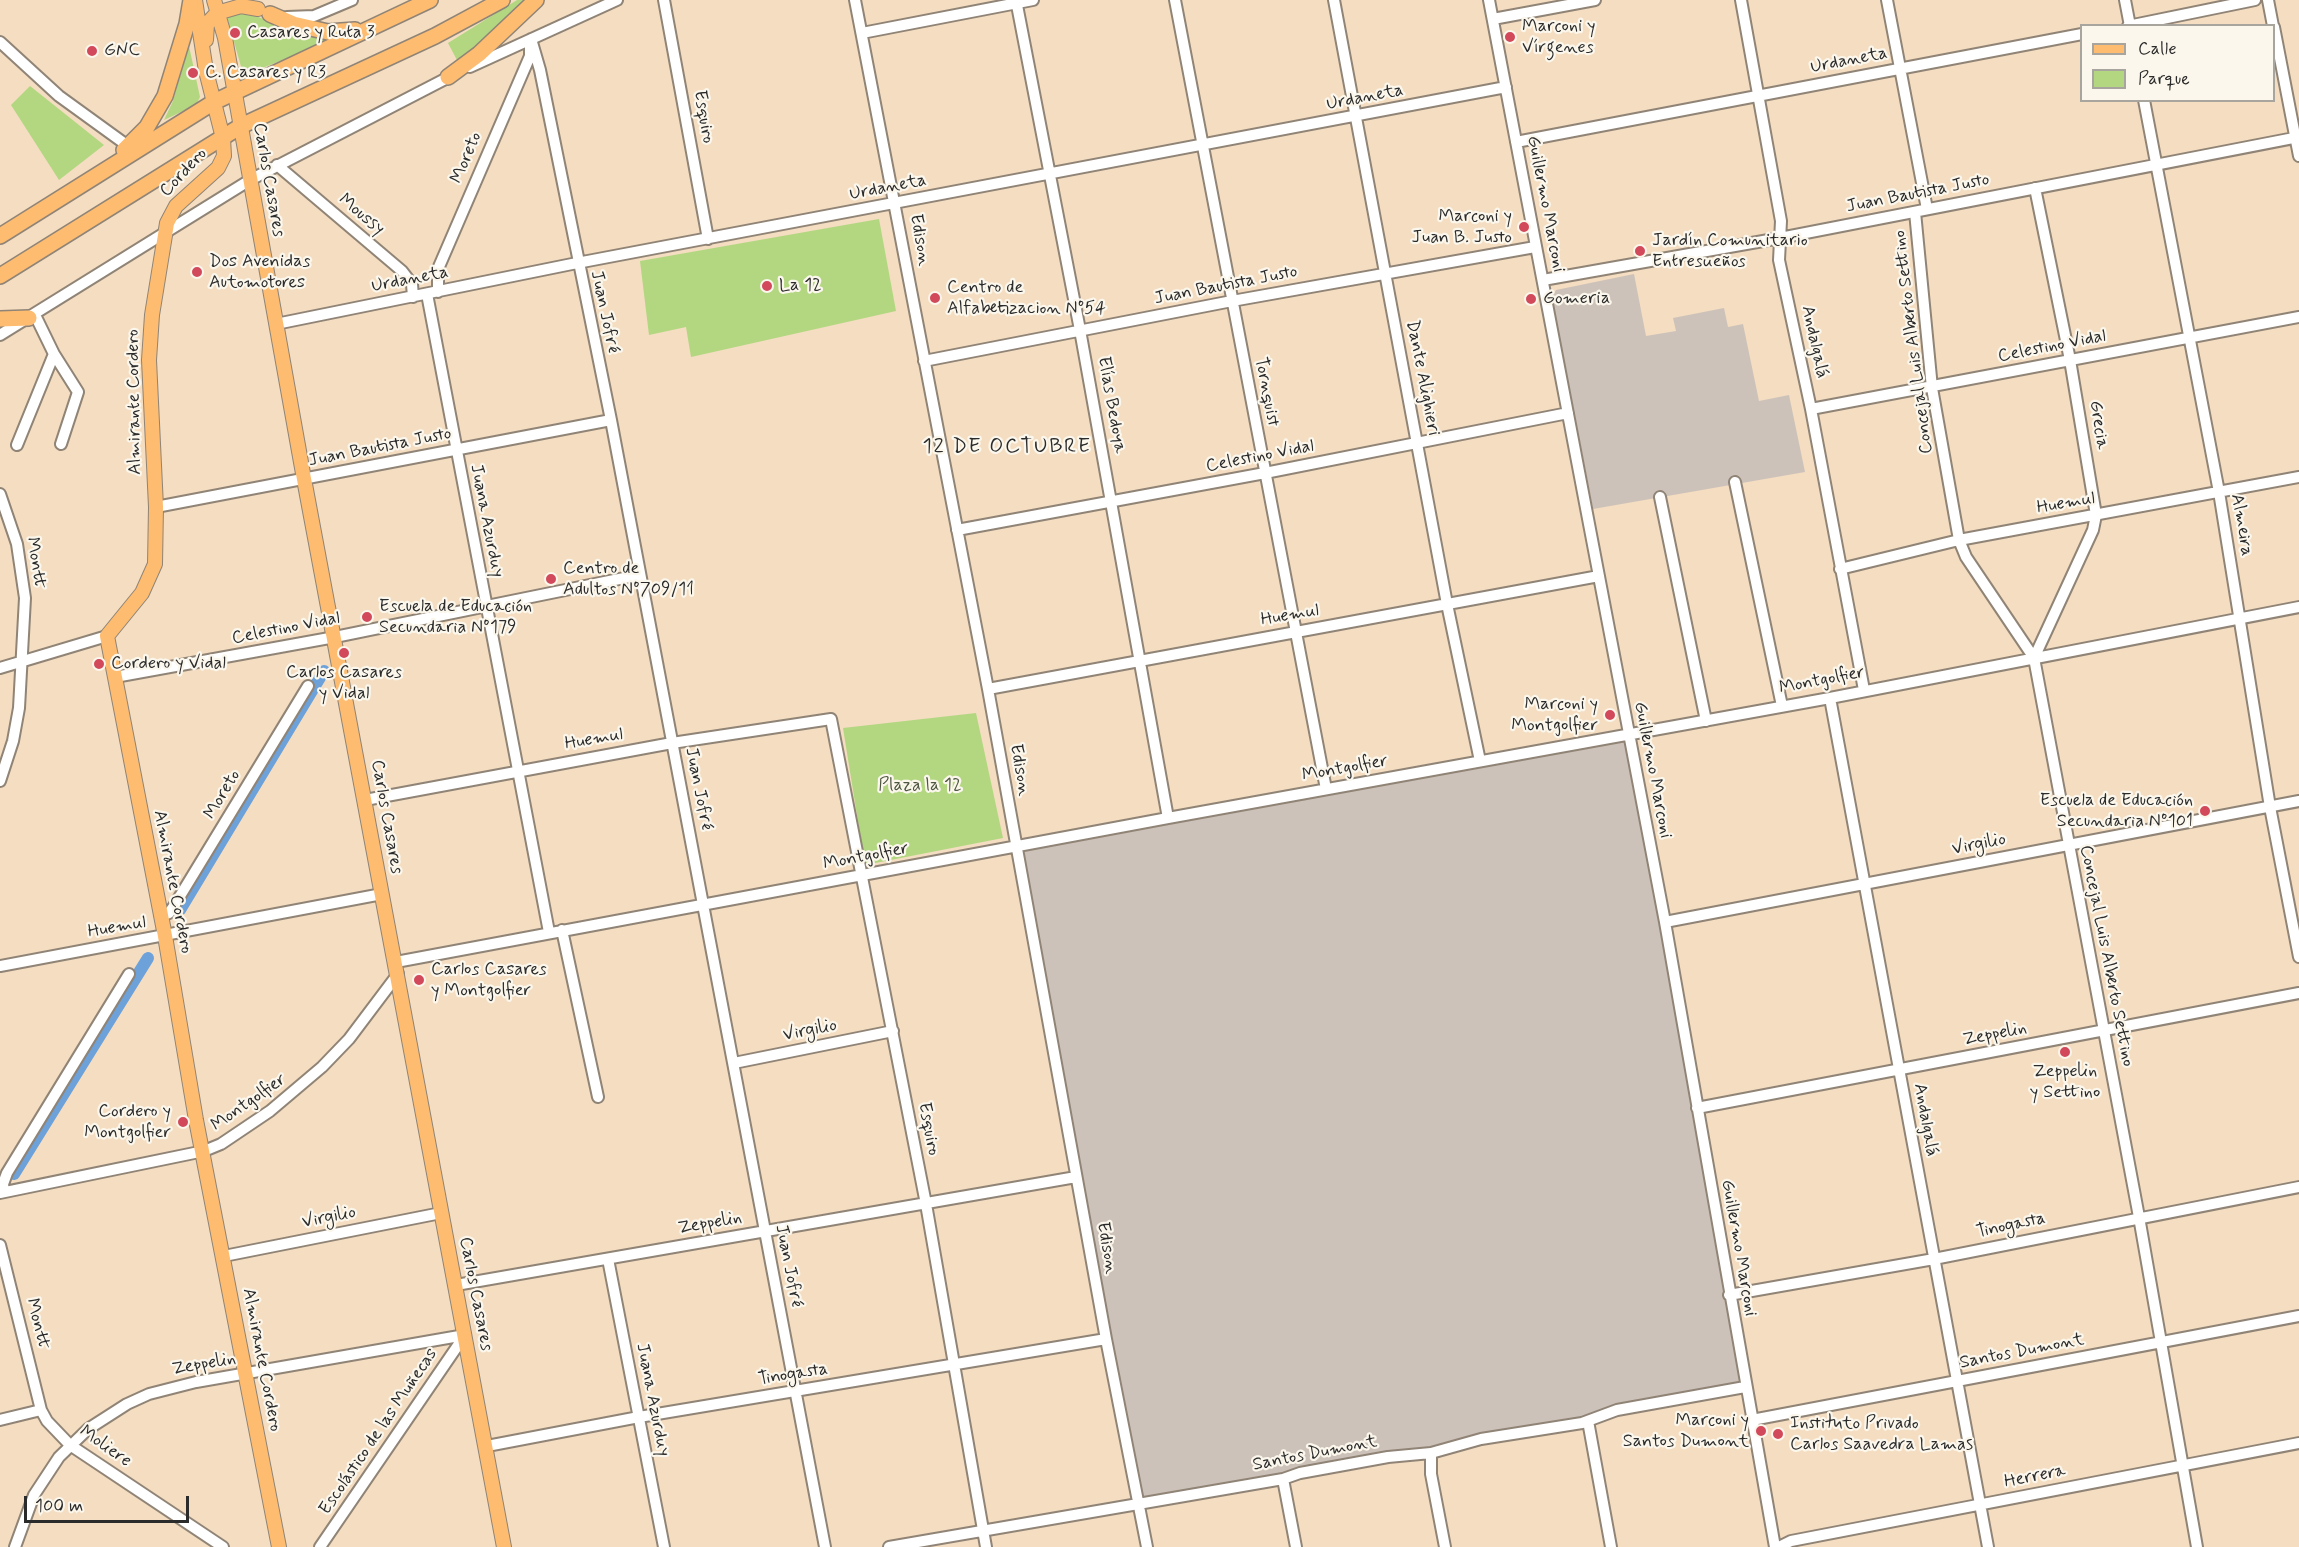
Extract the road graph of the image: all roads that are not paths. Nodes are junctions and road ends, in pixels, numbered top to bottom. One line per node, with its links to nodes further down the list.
1 (193, 0): 33 (main road, Cordero); 46 (highway)
2 (243, 0): 22 (street)
3 (430, 0): 27 (highway)
4 (502, 0): 42 (highway)
5 (536, 0): 35 (highway)
6 (617, 0): 31 (street)
7 (664, 0): 61 (street, Esquiro)
8 (855, 0): 28 (street, Edison)
9 (1033, 0): 20 (street)
10 (1174, 0): 47 (street, Tornquist)
11 (1334, 0): 41 (street, Dante Alighieri)
12 (1490, 0): 23 (street, Guillermo Marconi)
13 (1595, 0): 23 (street)
14 (1741, 0): 38 (street, Andalgalá)
15 (1887, 0): 34 (street, Concejal Luis Alberto Settino)
16 (2125, 0): 24 (street)
17 (2255, 0): 25 (street)
18 (2268, 0): 26 (street)
19 (349, 1): 22 (street)
20 (1016, 1): 28 (street); 52 (street, Elías Bedoya)
21 (215, 7): 22 (main road); 33 (main road); 37 (main road, Carlos Casares)
22 (264, 11): 27 (highway)
23 (1493, 19): 36 (street, Guillermo Marconi)
24 (2129, 24)
25 (2134, 24)
26 (2273, 24)
27 (372, 26): 37 (highway)
28 (862, 33): 55 (street, Edison)
29 (2080, 34): 34 (street, Urdaneta)
30 (2275, 35): 43 (street)
31 (531, 39): 35 (street); 63 (street, Juan Jofré); 67 (street, Moreto)
32 (0, 42): 46 (street)
33 (203, 52): 39 (main road, Cordero)
34 (1900, 69): 38 (street, Urdaneta); 56 (street, Concejal Luis Alberto Settino)
35 (448, 77): 49 (street)
36 (1506, 87): 41 (street, Urdaneta); 45 (street, Guillermo Marconi)
37 (234, 93): 39 (highway); 42 (main road, Carlos Casares)
38 (1758, 95): 45 (street, Urdaneta); 60 (street, Andalgalá)
39 (214, 102): 44 (main road, Cordero); 51 (highway)
40 (2144, 102): 50 (street, Almeira)
41 (1356, 117): 47 (street, Urdaneta); 64 (street, Dante Alighieri)
42 (241, 126): 44 (highway); 53 (main road, Carlos Casares)
43 (2297, 137): 48 (street); 50 (street, Juan Bautista Justo)
44 (223, 138): 58 (main road, Cordero); 65 (highway)
45 (1516, 142): 62 (street, Guillermo Marconi)
46 (128, 146): 51 (highway)
47 (1203, 146): 52 (street, Urdaneta); 69 (street, Tornquist)
48 (2299, 156)
49 (277, 165): 53 (street); 68 (street, Moussy)
50 (2156, 165): 54 (street, Juan Bautista Justo); 76 (street, Almeira)
51 (101, 172): 59 (highway)
52 (1049, 176): 55 (street, Urdaneta); 74 (street, Elías Bedoya)
53 (250, 180): 58 (street); 73 (main road, Carlos Casares)
54 (2036, 188): 56 (street, Juan Bautista Justo); 78 (street, Grecia)
55 (896, 203): 61 (street, Urdaneta); 79 (street, Edison)
56 (1927, 209): 57 (street, Juan Bautista Justo)
57 (1916, 212): 60 (street, Juan Bautista Justo); 80 (street, Concejal Luis Alberto Settino)
58 (165, 234): 70 (street); 96 (main road, Almirante Cordero)
59 (0, 236)
60 (1780, 238): 66 (street, Juan Bautista Justo); 81 (street, Andalgalá)
61 (708, 239): 63 (street, Urdaneta)
62 (1535, 247): 64 (street, Juan Bautista Justo); 66 (street, Guillermo Marconi)
63 (577, 263): 67 (street, Urdaneta); 83 (street, Juan Jofré)
64 (1384, 274): 69 (street, Juan Bautista Justo); 84 (street, Dante Alighieri)
65 (0, 276)
66 (1543, 280): 82 (street, Guillermo Marconi)
67 (433, 293): 68 (street, Urdaneta); 87 (street, Juana Azurduy)
68 (413, 297): 73 (street, Urdaneta)
69 (1232, 301): 74 (street, Juan Bautista Justo); 88 (street, Tornquist)
70 (32, 317): 72 (highway); 75 (street); 77 (street)
71 (2299, 317): 76 (street, Celestino Vidal)
72 (0, 319)
73 (276, 324): 90 (main road, Carlos Casares)
74 (1080, 330): 79 (street, Juan Bautista Justo); 95 (street, Elías Bedoya)
75 (0, 335)
76 (2190, 338): 78 (street, Celestino Vidal); 92 (street, Almeira)
77 (54, 354): 85 (street); 86 (street)
78 (2070, 360): 80 (street, Celestino Vidal); 97 (street, Grecia)
79 (924, 361): 98 (street, Edison)
80 (1932, 388): 81 (street, Celestino Vidal); 99 (street, Concejal Luis Alberto Settino)
81 (1811, 410): 100 (street, Andalgalá)
82 (1568, 413): 84 (street, Celestino Vidal); 102 (street, Guillermo Marconi)
83 (611, 420): 87 (street, Juan Bautista Justo); 101 (street, Juan Jofré)
84 (1418, 443): 88 (street, Celestino Vidal); 103 (street, Dante Alighieri)
85 (61, 444)
86 (17, 445)
87 (455, 451): 90 (street, Juan Bautista Justo); 104 (street, Juana Azurduy)
88 (1265, 473): 95 (street, Celestino Vidal); 107 (street, Tornquist)
89 (2299, 477): 92 (street, Huemul)
90 (304, 479): 96 (street, Juan Bautista Justo); 109 (main road, Carlos Casares)
91 (1735, 482): 119 (street)
92 (2218, 492): 97 (street, Huemul); 106 (street, Almeira)
93 (0, 494): 111 (street, Montt)
94 (1660, 497): 121 (street)
95 (1112, 501): 98 (street, Celestino Vidal); 112 (street, Elías Bedoya)
96 (156, 507): 108 (main road, Almirante Cordero)
97 (2096, 515): 99 (street, Huemul); 110 (street, Grecia)
98 (957, 530): 116 (street, Edison)
99 (1959, 540): 100 (street, Huemul); 110 (street, Concejal Luis Alberto Settino)
100 (1840, 569): 117 (street, Andalgalá)
101 (639, 575): 104 (street, Celestino Vidal); 123 (street, Juan Jofré)
102 (1599, 576): 103 (street, Huemul); 122 (street, Guillermo Marconi)
103 (1447, 604): 107 (street, Huemul); 124 (street, Dante Alighieri)
104 (487, 606): 109 (street, Celestino Vidal); 125 (street, Juana Azurduy)
105 (2299, 607): 106 (street, Montgolfier)
106 (2240, 619): 110 (street, Montgolfier); 130 (street, Almeira)
107 (1296, 631): 112 (street, Huemul); 127 (street, Tornquist)
108 (107, 636): 111 (street); 114 (main road, Almirante Cordero)
109 (335, 637): 114 (street, Celestino Vidal); 128 (main road, Carlos Casares)
110 (2034, 658): 117 (street, Montgolfier); 132 (street, Concejal Luis Alberto Settino)
111 (23, 660): 113 (street); 126 (street, Montt)
112 (1141, 660): 116 (street, Huemul); 131 (street, Elías Bedoya)
113 (0, 668)
114 (115, 677): 138 (main road, Almirante Cordero)
115 (309, 686): 138 (street, Moreto)
116 (988, 689): 133 (street, Edison)
117 (1864, 690): 118 (street, Montgolfier)
118 (1830, 698): 119 (street, Montgolfier); 135 (street, Andalgalá)
119 (1782, 706): 121 (street, Montgolfier)
120 (831, 719): 123 (street, Huemul); 134 (street, Esquiro)
121 (1706, 721): 122 (street, Montgolfier)
122 (1629, 735): 124 (street, Montgolfier); 139 (street, Guillermo Marconi)
123 (672, 743): 125 (street, Huemul); 137 (street, Juan Jofré)
124 (1480, 761): 127 (street, Montgolfier)
125 (519, 770): 128 (street, Huemul); 141 (street, Juana Azurduy)
126 (0, 781)
127 (1326, 789): 131 (street, Montgolfier)
128 (365, 800): 136 (main road, Carlos Casares)
129 (2299, 801): 130 (street, Virgilio)
130 (2271, 807): 132 (street, Virgilio); 143 (street, Almeira)
131 (1168, 818): 133 (street, Montgolfier)
132 (2067, 845): 135 (street, Virgilio); 149 (street, Concejal Luis Alberto Settino)
133 (1015, 846): 134 (street, Montgolfier); 155 (street, Edison)
134 (862, 875): 137 (street, Montgolfier); 148 (street, Esquiro)
135 (1866, 884): 139 (street, Virgilio); 151 (street, Andalgalá)
136 (382, 894): 142 (street, Huemul); 145 (main road, Carlos Casares)
137 (703, 905): 140 (street, Montgolfier); 150 (street, Juan Jofré)
138 (161, 916): 142 (main road, Almirante Cordero)
139 (1665, 922): 153 (street, Guillermo Marconi)
140 (562, 930): 141 (street, Montgolfier); 152 (street)
141 (549, 932): 145 (street, Montgolfier)
142 (165, 936): 144 (street, Huemul); 154 (main road, Almirante Cordero)
143 (2299, 957)
144 (0, 966)
145 (397, 968): 154 (street, Montgolfier); 159 (main road, Carlos Casares)
146 (129, 974): 157 (street)
147 (2299, 993): 149 (street, Zeppelin)
148 (893, 1031): 150 (street, Virgilio); 158 (street, Esquiro)
149 (2104, 1031): 151 (street, Zeppelin); 160 (street, Concejal Luis Alberto Settino)
150 (734, 1063): 161 (street, Juan Jofré)
151 (1899, 1070): 153 (street, Zeppelin); 165 (street, Andalgalá)
152 (598, 1097)
153 (1697, 1108): 167 (street, Guillermo Marconi)
154 (204, 1151): 157 (street, Montgolfier); 163 (main road, Almirante Cordero)
155 (1076, 1177): 158 (street, Zeppelin); 170 (street, Edison)
156 (2299, 1187): 160 (street, Tinogasta)
157 (2, 1193)
158 (926, 1204): 161 (street, Zeppelin); 172 (street, Esquiro)
159 (441, 1213): 163 (street, Virgilio); 166 (main road, Carlos Casares)
160 (2139, 1217): 165 (street, Tinogasta); 171 (street, Concejal Luis Alberto Settino)
161 (764, 1231): 164 (street, Zeppelin); 176 (street, Juan Jofré)
162 (0, 1245): 177 (street, Montt)
163 (224, 1256): 173 (main road, Almirante Cordero)
164 (608, 1259): 166 (street, Zeppelin); 178 (street, Juana Azurduy)
165 (1934, 1259): 167 (street, Tinogasta); 174 (street, Andalgalá)
166 (456, 1285): 169 (main road, Carlos Casares)
167 (1730, 1295): 175 (street, Guillermo Marconi)
168 (2299, 1316): 171 (street, Santos Dumont)
169 (465, 1335): 173 (street, Zeppelin); 184 (main road, Carlos Casares); 194 (street, Escolástico de las Muñecas)
170 (1106, 1339): 172 (street, Tinogasta); 188 (street, Edison)
171 (2160, 1342): 174 (street, Santos Dumont); 186 (street, Concejal Luis Alberto Settino)
172 (953, 1365): 176 (street, Tinogasta); 190 (street, Esquiro)
173 (245, 1374): 183 (street, Zeppelin); 193 (main road, Almirante Cordero)
174 (1956, 1382): 180 (street, Santos Dumont); 189 (street, Andalgalá)
175 (1745, 1387): 180 (street, Guillermo Marconi); 181 (street, Santos Dumont)
176 (795, 1392): 178 (street, Tinogasta); 197 (street, Juan Jofré)
177 (41, 1410): 179 (street); 183 (street, Moliere)
178 (639, 1417): 184 (street, Tinogasta); 196 (street, Juana Azurduy)
179 (0, 1419)
180 (1752, 1419): 204 (street, Guillermo Marconi)
181 (1588, 1421): 185 (street, Santos Dumont); 203 (street)
182 (2299, 1443): 186 (street, Herrera)
183 (70, 1445): 191 (street); 192 (street, Moliere)
184 (487, 1446): 195 (main road, Carlos Casares)
185 (1431, 1454): 187 (street, Santos Dumont); 202 (street)
186 (2181, 1465): 189 (street, Herrera); 206 (street, Concejal Luis Alberto Settino)
187 (1283, 1479): 188 (street, Santos Dumont); 201 (street)
188 (1138, 1502): 190 (street, Santos Dumont); 200 (street, Edison)
189 (1980, 1505): 204 (street, Herrera); 205 (street, Andalgalá)
190 (983, 1530): 198 (street, Santos Dumont); 199 (street, Esquiro)
191 (15, 1547)
192 (223, 1547)
193 (279, 1547)
194 (320, 1547)
195 (504, 1547)
196 (664, 1547)
197 (825, 1547)
198 (889, 1547)
199 (986, 1547)
200 (1147, 1547)
201 (1296, 1547)
202 (1445, 1547)
203 (1611, 1547)
204 (1777, 1547)
205 (1988, 1547)
206 (2197, 1547)

